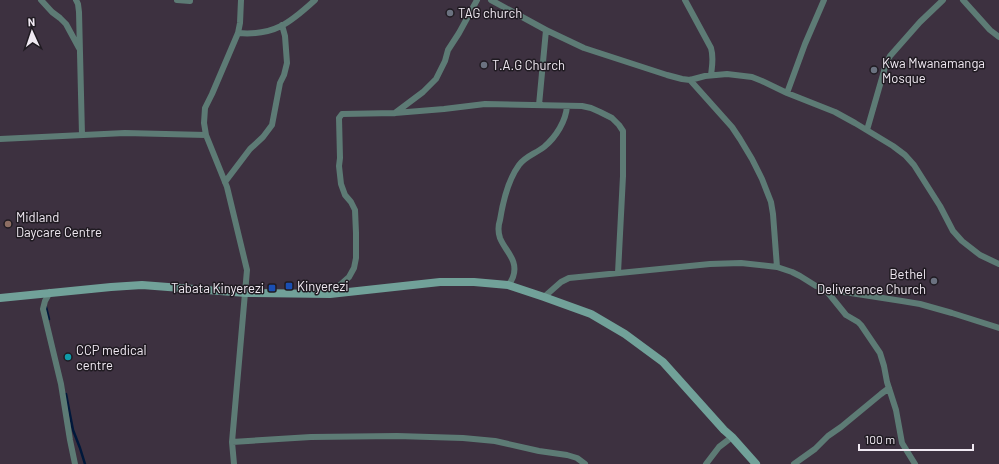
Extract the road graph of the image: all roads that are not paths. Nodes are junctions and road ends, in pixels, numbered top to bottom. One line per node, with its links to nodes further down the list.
1 (41, 0): 18 (street)
2 (76, 0): 18 (street)
3 (177, 0): 12 (street)
4 (241, 0): 16 (street)
5 (315, 0): 14 (street)
6 (477, 0): 24 (street)
7 (491, 0): 13 (street)
8 (685, 0): 19 (street)
9 (824, 0): 21 (street)
10 (943, 0): 25 (street)
11 (963, 0): 17 (street)
12 (190, 1)
13 (501, 2): 15 (street)
14 (282, 25): 16 (street); 29 (street)
15 (546, 30): 20 (street); 22 (street)
16 (238, 33): 27 (street)
17 (999, 37)
18 (80, 51): 26 (street)
19 (710, 75): 20 (street); 21 (street)
20 (690, 80): 31 (street)
21 (787, 93): 25 (street)
22 (539, 105): 23 (street); 24 (street)
23 (567, 106): 32 (street); 33 (street)
24 (395, 113): 37 (street)
25 (867, 130): 30 (street)
26 (82, 135): 27 (street); 28 (street)
27 (206, 135): 29 (street)
28 (0, 139)
29 (225, 182): 36 (street)
30 (998, 262)
31 (777, 267): 32 (street); 34 (street)
32 (618, 273): 38 (street)
33 (508, 285): 37 (street); 38 (street)
34 (825, 289): 40 (street); 41 (street)
35 (50, 292): 36 (street); 39 (street); 44 (street)
36 (246, 293): 37 (street); 43 (street)
37 (330, 294)
38 (544, 297): 42 (street)
39 (0, 298)
40 (999, 328)
41 (890, 388): 49 (street); 50 (street)
42 (732, 437): 47 (street); 48 (street)
43 (232, 442): 45 (street); 46 (street)
44 (75, 464)
45 (234, 464)
46 (586, 464)
47 (706, 464)
48 (756, 464)
49 (794, 464)
50 (915, 464)

